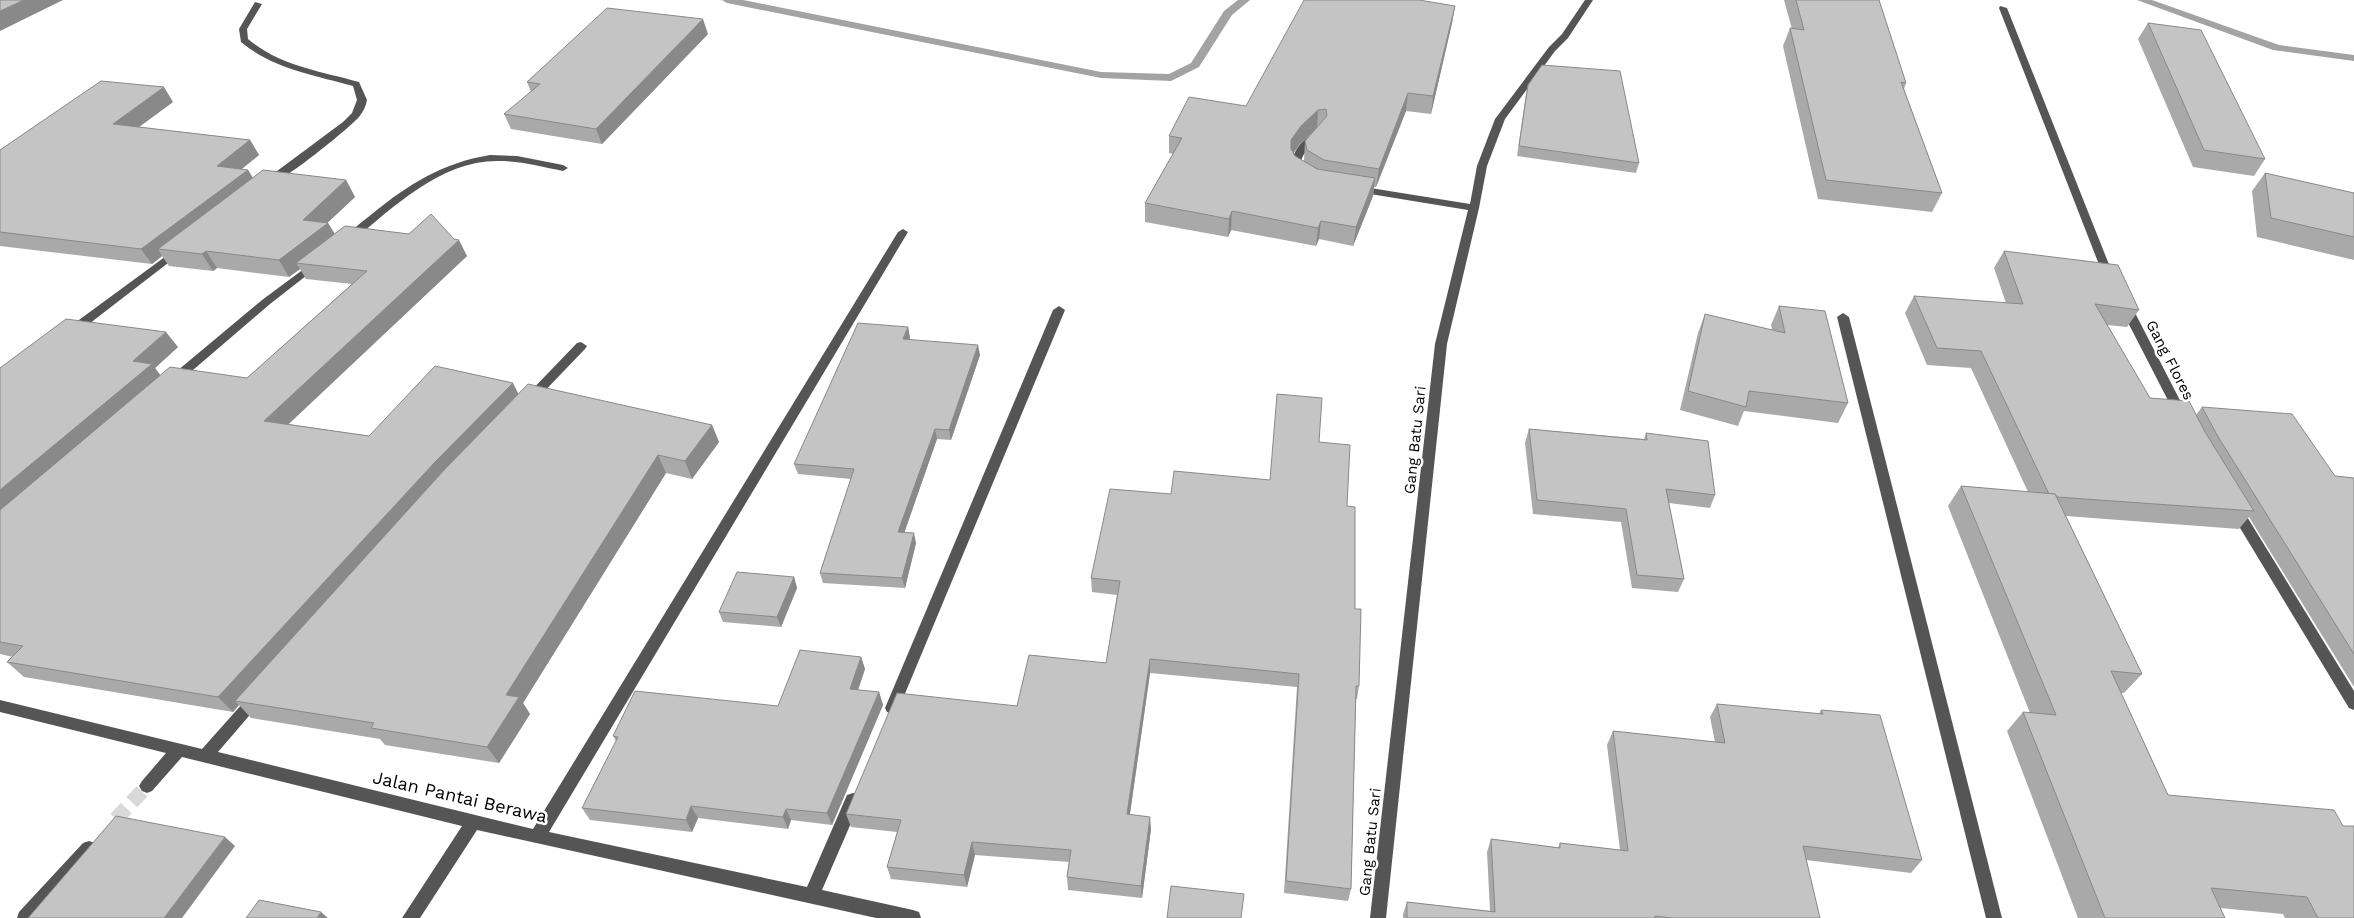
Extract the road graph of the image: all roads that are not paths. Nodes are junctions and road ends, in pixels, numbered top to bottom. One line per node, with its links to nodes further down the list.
1 (1589, 0): 9 (street, Gang Batu Sari)
2 (258, 4): 8 (street)
3 (2003, 8): 20 (street, Gang Flores)
4 (1321, 131): 6 (street)
5 (563, 168): 12 (street)
6 (1304, 178)
7 (1349, 188): 9 (street)
8 (258, 190)
9 (1474, 208): 37 (street, Gang Batu Sari)
10 (903, 232): 32 (street)
11 (188, 243): 16 (street)
12 (342, 243)
13 (326, 255): 18 (street)
14 (1059, 310): 25 (street)
15 (1842, 317): 38 (street)
16 (63, 338)
17 (581, 346): 19 (street)
18 (167, 386)
19 (519, 410)
20 (2186, 423)
21 (2230, 500): 23 (street)
22 (264, 690): 27 (street)
23 (2354, 704)
24 (0, 706): 26 (street, Jalan Pantai Berawa)
25 (886, 722)
26 (179, 750): 27 (street, Jalan Pantai Berawa); 28 (street)
27 (205, 756): 30 (street, Jalan Pantai Berawa)
28 (147, 786)
29 (859, 786): 33 (street)
30 (474, 822): 32 (street, Jalan Pantai Berawa); 35 (street)
31 (103, 833): 34 (street)
32 (537, 837): 33 (street, Jalan Pantai Berawa)
33 (811, 896): 36 (street, Jalan Pantai Berawa)
34 (25, 918)
35 (410, 918)
36 (913, 918)
37 (1378, 918)
38 (1994, 918)

